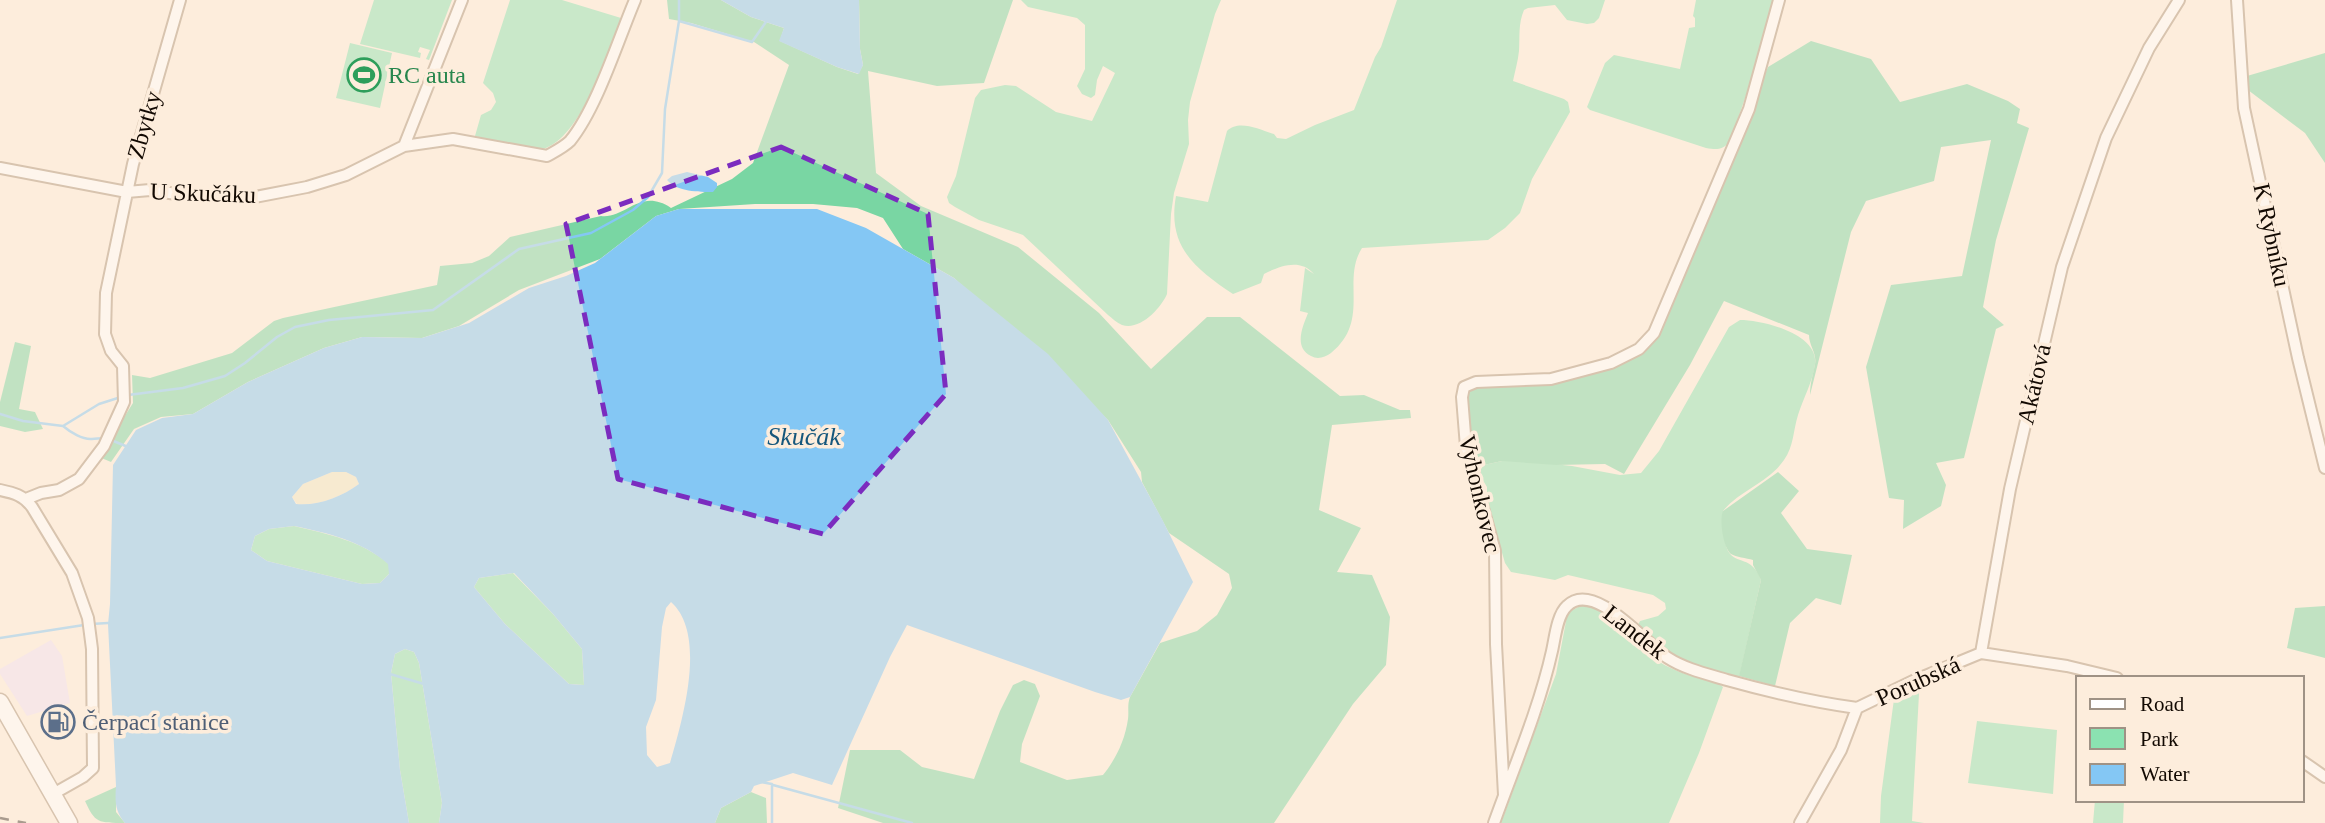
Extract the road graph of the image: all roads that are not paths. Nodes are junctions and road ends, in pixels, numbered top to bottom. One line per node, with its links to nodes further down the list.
1 (180, 0): 9 (street, Zbytky)
2 (462, 0): 7 (street)
3 (635, 0): 7 (street, U Skučáku)
4 (1779, 0): 20 (street, Vyhonkovec)
5 (2179, 0): 13 (street, Akátová)
6 (2237, 0): 10 (street, K Rybníku)
7 (404, 146): 9 (street, U Skučáku)
8 (0, 168): 9 (street, U Skučáku)
9 (127, 192): 12 (street, Zbytky)
10 (2325, 468)
11 (0, 490): 12 (street)
12 (26, 499): 19 (street)
13 (1981, 653): 14 (street); 16 (street, Porubská)
14 (2109, 676)
15 (0, 702): 19 (main road)
16 (1857, 708): 20 (street, Landek); 23 (street, Porubská)
17 (2304, 762): 18 (street)
18 (2325, 777)
19 (53, 794): 21 (main road)
20 (1504, 795): 22 (street, Vyhonkovec)
21 (69, 823)
22 (1494, 823)
23 (1800, 823)

